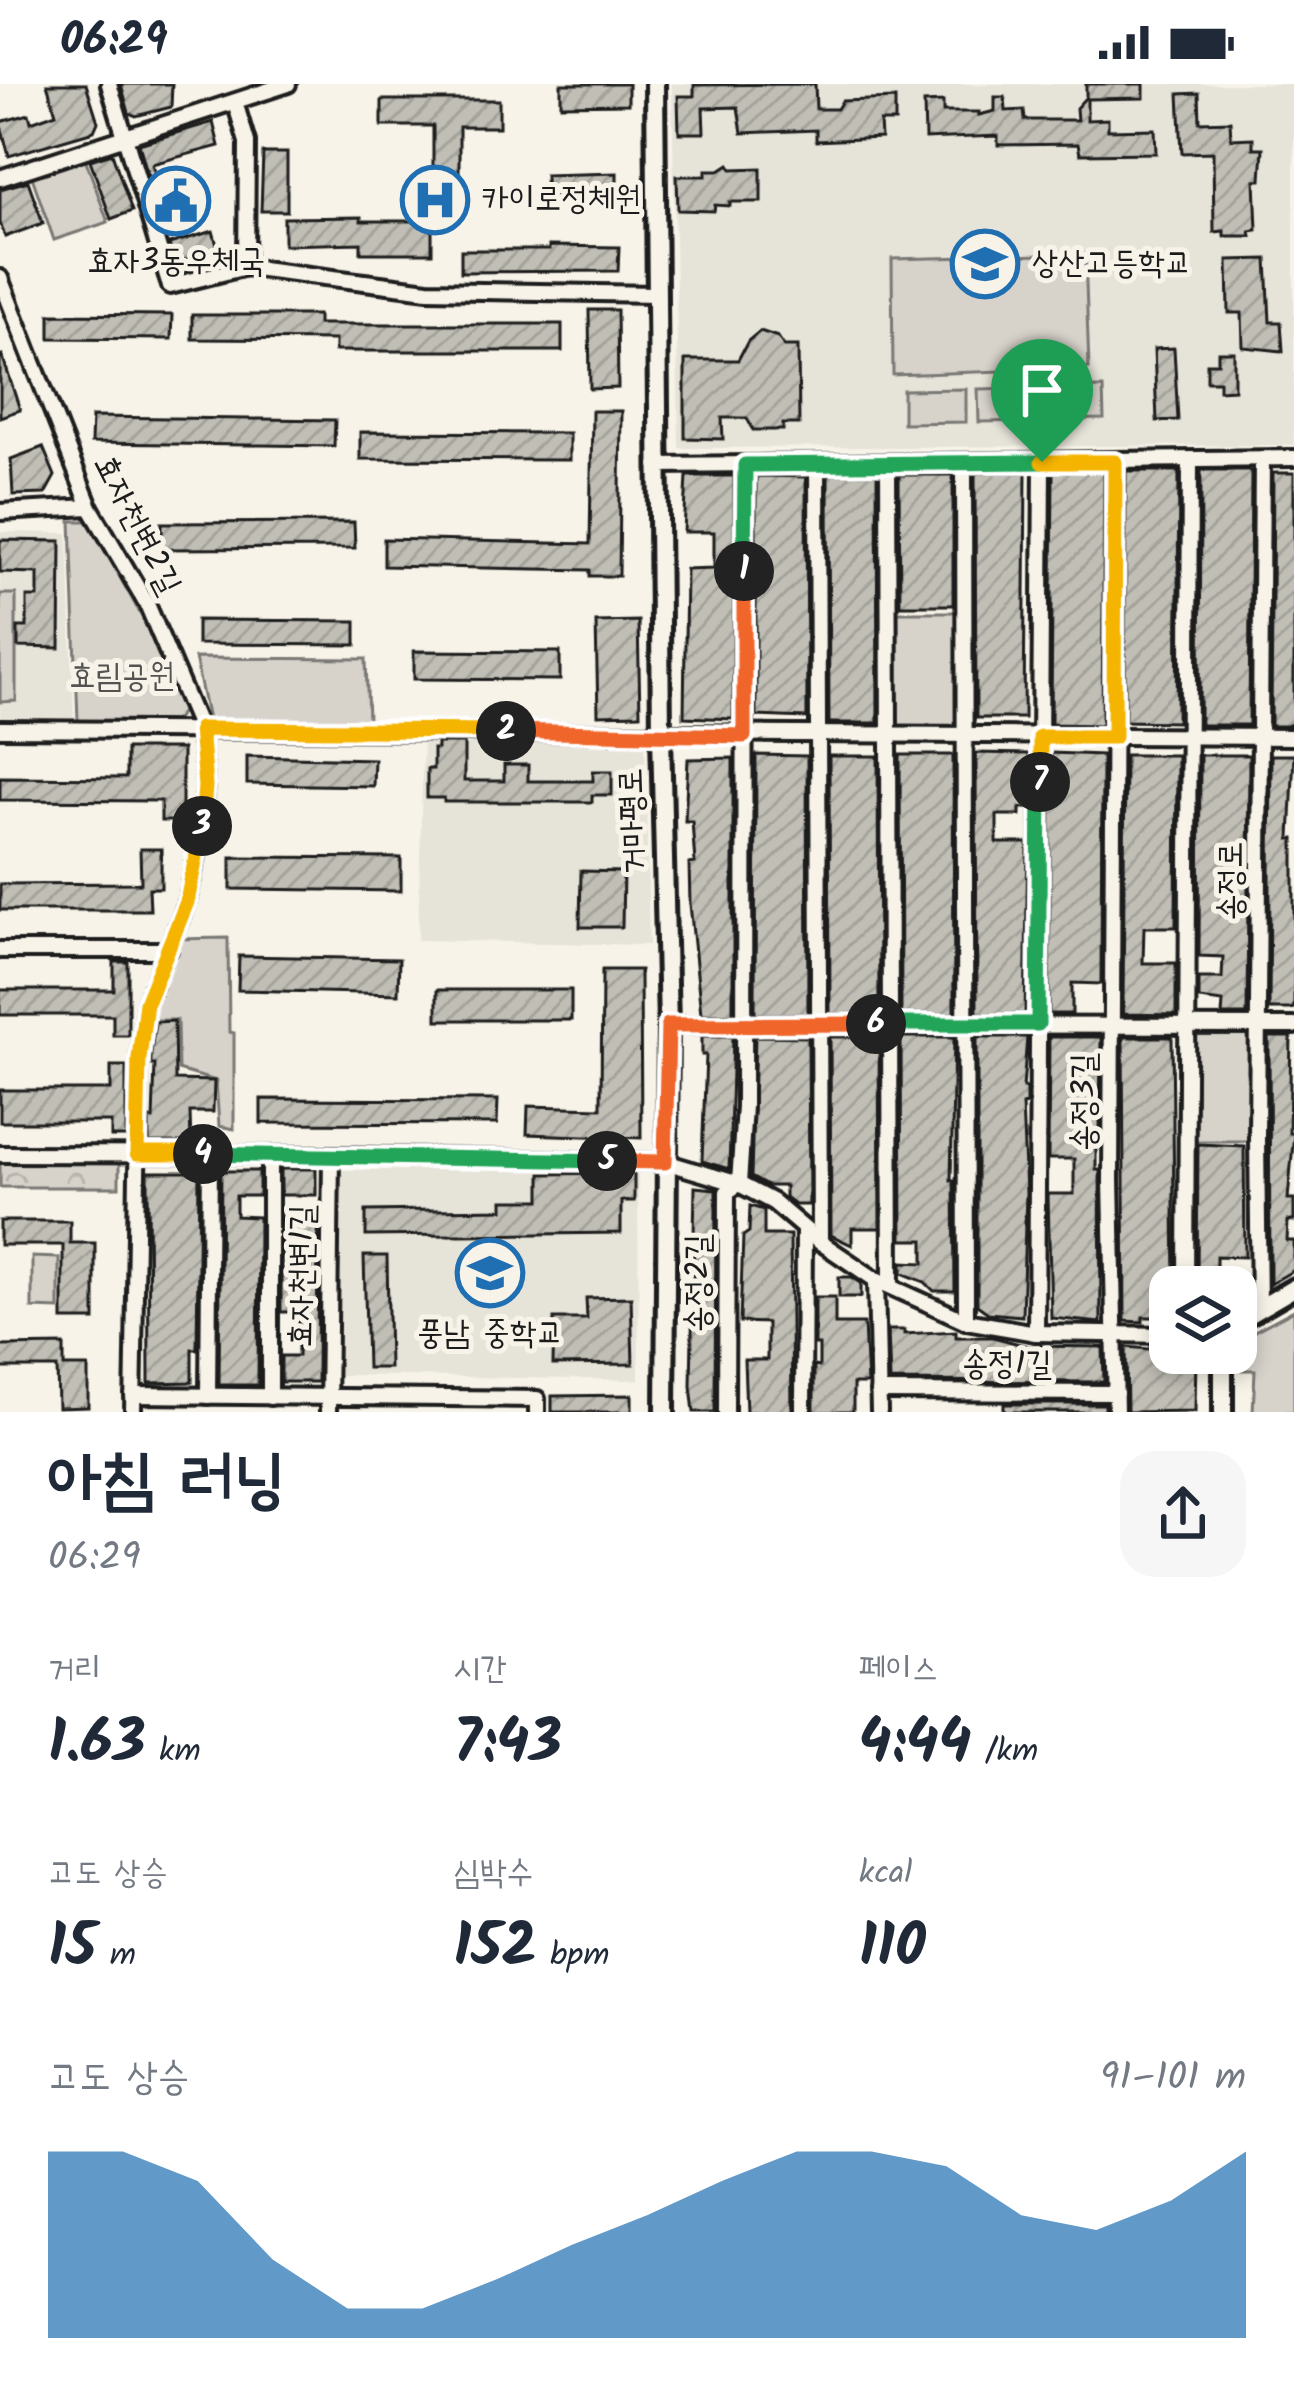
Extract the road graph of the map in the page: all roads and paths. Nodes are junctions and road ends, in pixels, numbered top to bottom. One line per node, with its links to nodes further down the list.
1 (109, 84): 5 (street)
2 (288, 84): 4 (street)
3 (655, 84): 9 (street, 거마평로)
4 (236, 102): 5 (street); 7 (street)
5 (124, 137): 6 (street); 7 (street)
6 (0, 178)
7 (246, 266): 9 (street)
8 (0, 278): 20 (street, 효자천변2길)
9 (656, 294): 18 (street, 거마평로)
10 (1294, 458): 11 (street)
11 (1262, 460): 12 (street); 32 (street, 송정로)
12 (1190, 461): 14 (street); 31 (street, 송정로)
13 (1042, 462): 14 (street); 15 (street); 29 (street)
14 (1115, 462): 30 (street)
15 (964, 463): 17 (street); 28 (street)
16 (817, 464): 17 (street); 19 (street); 26 (street)
17 (888, 464): 27 (street)
18 (657, 465): 19 (street); 24 (street, 거마평로)
19 (745, 465): 25 (street)
20 (90, 507): 21 (street); 23 (street, 효자천변2길)
21 (0, 512)
22 (0, 729): 23 (street)
23 (200, 729): 24 (street); 35 (street)
24 (661, 734): 25 (street); 43 (street, 거마평로)
25 (744, 736): 26 (street); 36 (street)
26 (818, 736): 27 (street); 37 (street)
27 (889, 736): 28 (street); 38 (street)
28 (964, 736): 29 (street); 39 (street)
29 (1040, 737): 30 (street); 40 (street)
30 (1114, 737): 31 (street); 41 (street)
31 (1189, 737): 32 (street); 42 (street, 송정로)
32 (1260, 737): 33 (street); 44 (street, 송정로)
33 (1294, 737)
34 (0, 950): 35 (street)
35 (169, 950): 47 (street)
36 (744, 1023): 37 (street, 송정3길); 43 (street, 송정3길); 52 (street, 송정2길)
37 (818, 1023): 38 (street, 송정3길); 54 (street)
38 (890, 1024): 39 (street, 송정3길); 56 (street)
39 (965, 1024): 40 (street, 송정3길); 59 (street)
40 (1038, 1024): 41 (street, 송정3길); 60 (street, 송정3길)
41 (1112, 1024): 42 (street, 송정3길); 62 (street, 송정3길)
42 (1187, 1024): 44 (street, 송정3길); 55 (street)
43 (668, 1025): 51 (street, 거마평로)
44 (1258, 1025): 45 (street, 송정3길); 58 (street)
45 (1294, 1026)
46 (0, 1154): 47 (street, 효자천변1길)
47 (137, 1154): 48 (street, 효자천변1길); 66 (street)
48 (210, 1154): 49 (street, 효자천변1길); 67 (street)
49 (270, 1155): 50 (street, 효자천변1길); 68 (street, 효자천변1길)
50 (331, 1155): 51 (street, 효자천변1길); 69 (street, 효자천변1길)
51 (665, 1162): 52 (street); 73 (street, 거마평로)
52 (739, 1184): 53 (street); 74 (street, 송정2길)
53 (804, 1230): 54 (street); 70 (street)
54 (820, 1242): 56 (street)
55 (1186, 1266)
56 (884, 1283): 59 (street); 64 (street)
57 (1294, 1288): 58 (street)
58 (1259, 1308)
59 (966, 1321): 60 (street)
60 (1036, 1333): 62 (street)
61 (1149, 1335): 62 (street)
62 (1112, 1336): 65 (street)
63 (1223, 1374): 77 (street)
64 (878, 1392): 65 (street, 송정1길); 75 (street)
65 (1116, 1393): 76 (street)
66 (134, 1395): 67 (street, 효자천변1길); 71 (street)
67 (208, 1396): 68 (street, 효자천변1길)
68 (270, 1397): 69 (street, 효자천변1길)
69 (328, 1405): 72 (street, 효자천변1길)
70 (803, 1406)
71 (133, 1412)
72 (537, 1412)
73 (665, 1412)
74 (726, 1412)
75 (879, 1412)
76 (1116, 1412)
77 (1223, 1412)

